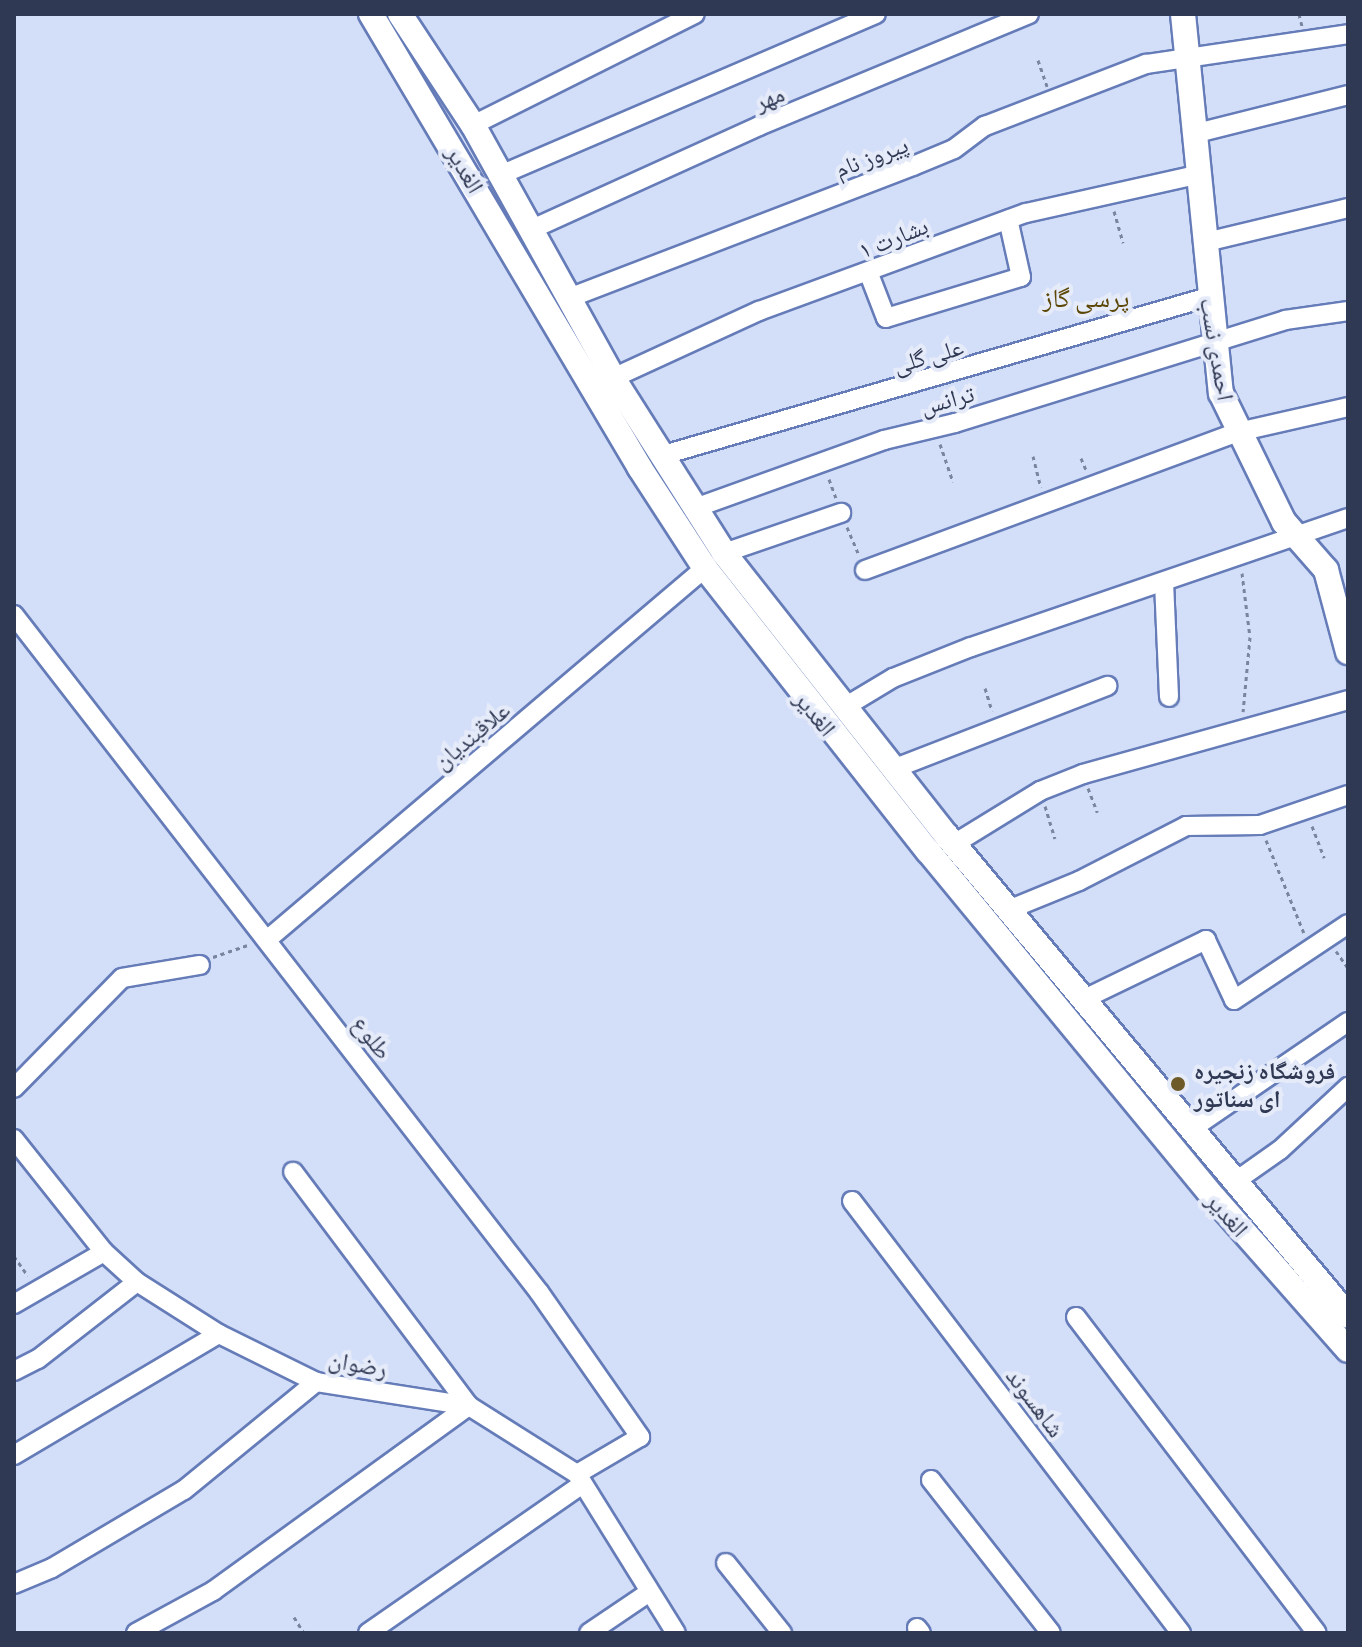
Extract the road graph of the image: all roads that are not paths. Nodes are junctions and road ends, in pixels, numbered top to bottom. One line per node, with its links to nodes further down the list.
1 (371, 14): 32 (main road, الغدیر)
2 (400, 14): 11 (main road, الغدیر)
3 (695, 14): 7 (street)
4 (876, 14): 14 (street)
5 (1029, 14): 17 (street, مهر)
6 (1183, 14): 9 (main road, احمدی نسب)
7 (662, 22): 11 (street)
8 (1348, 34): 9 (street, پیروز نام)
9 (1188, 58): 12 (main road, احمدی نسب); 21 (street, پیروز نام)
10 (1348, 95): 12 (street)
11 (473, 125): 14 (main road, الغدیر)
12 (1197, 133): 13 (main road, احمدی نسب)
13 (1201, 174): 16 (street, بشارت ۱); 18 (main road, احمدی نسب)
14 (498, 176): 17 (main road, الغدیر)
15 (1348, 208): 18 (street)
16 (1008, 219): 19 (street, بشارت ۱); 19 (street)
17 (530, 230): 21 (main road, الغدیر)
18 (1206, 242): 20 (main road, احمدی نسب)
19 (869, 274): 24 (street, بشارت ۱)
20 (1208, 297): 23 (main road, احمدی نسب); 27 (street, علی گلی)
21 (569, 298): 24 (main road, الغدیر)
22 (1348, 311): 23 (street, ترانس)
23 (1213, 341): 26 (main road, احمدی نسب); 28 (street, ترانس)
24 (613, 378): 27 (main road, الغدیر)
25 (1348, 407): 26 (street)
26 (1238, 432): 31 (main road, احمدی نسب); 33 (street)
27 (660, 456): 28 (main road, الغدیر)
28 (695, 508): 32 (main road, الغدیر)
29 (841, 513): 32 (street)
30 (1348, 518): 31 (street)
31 (1298, 538): 34 (street); 35 (main road, احمدی نسب)
32 (715, 560): 41 (main road, الغدیر); 47 (street, علاقبندیان); 64 (main road, الغدیر)
33 (865, 570)
34 (1164, 582): 39 (street); 41 (street)
35 (1340, 597): 37 (main road, احمدی نسب)
36 (14, 615): 47 (street, طلوع)
37 (1348, 652)
38 (1107, 686): 42 (street)
39 (1169, 697)
40 (1348, 700): 44 (street)
41 (843, 708): 42 (main road, الغدیر)
42 (893, 769): 44 (main road, الغدیر)
43 (1348, 795): 45 (street)
44 (954, 844): 45 (main road, الغدیر)
45 (1008, 910): 49 (main road, الغدیر)
46 (1348, 924): 49 (street)
47 (268, 939): 69 (street, طلوع)
48 (200, 965): 52 (street)
49 (1082, 1000): 53 (main road, الغدیر)
50 (1348, 1022): 53 (street)
51 (1348, 1087): 56 (street)
52 (14, 1088)
53 (1190, 1130): 56 (main road, الغدیر)
54 (14, 1139): 58 (street, رضوان)
55 (293, 1172): 67 (street)
56 (1233, 1183): 61 (main road, الغدیر)
57 (852, 1201): 80 (street, شاهسوند)
58 (104, 1252): 59 (street, رضوان); 60 (street)
59 (137, 1282): 63 (street, رضوان); 65 (street)
60 (14, 1304)
61 (1348, 1316)
62 (1076, 1317): 81 (street)
63 (219, 1334): 66 (street, رضوان); 68 (street)
64 (1348, 1350)
65 (14, 1371)
66 (316, 1382): 67 (street, رضوان); 72 (street)
67 (469, 1406): 69 (street, رضوان); 74 (street)
68 (14, 1455)
69 (580, 1479): 73 (street, رضوان); 75 (street)
70 (931, 1480): 79 (street)
71 (726, 1563): 78 (street)
72 (14, 1584)
73 (648, 1593): 76 (street); 77 (street, رضوان)
74 (136, 1633)
75 (368, 1633)
76 (589, 1633)
77 (676, 1633)
78 (782, 1633)
79 (1051, 1633)
80 (1181, 1633)
81 (1317, 1633)

